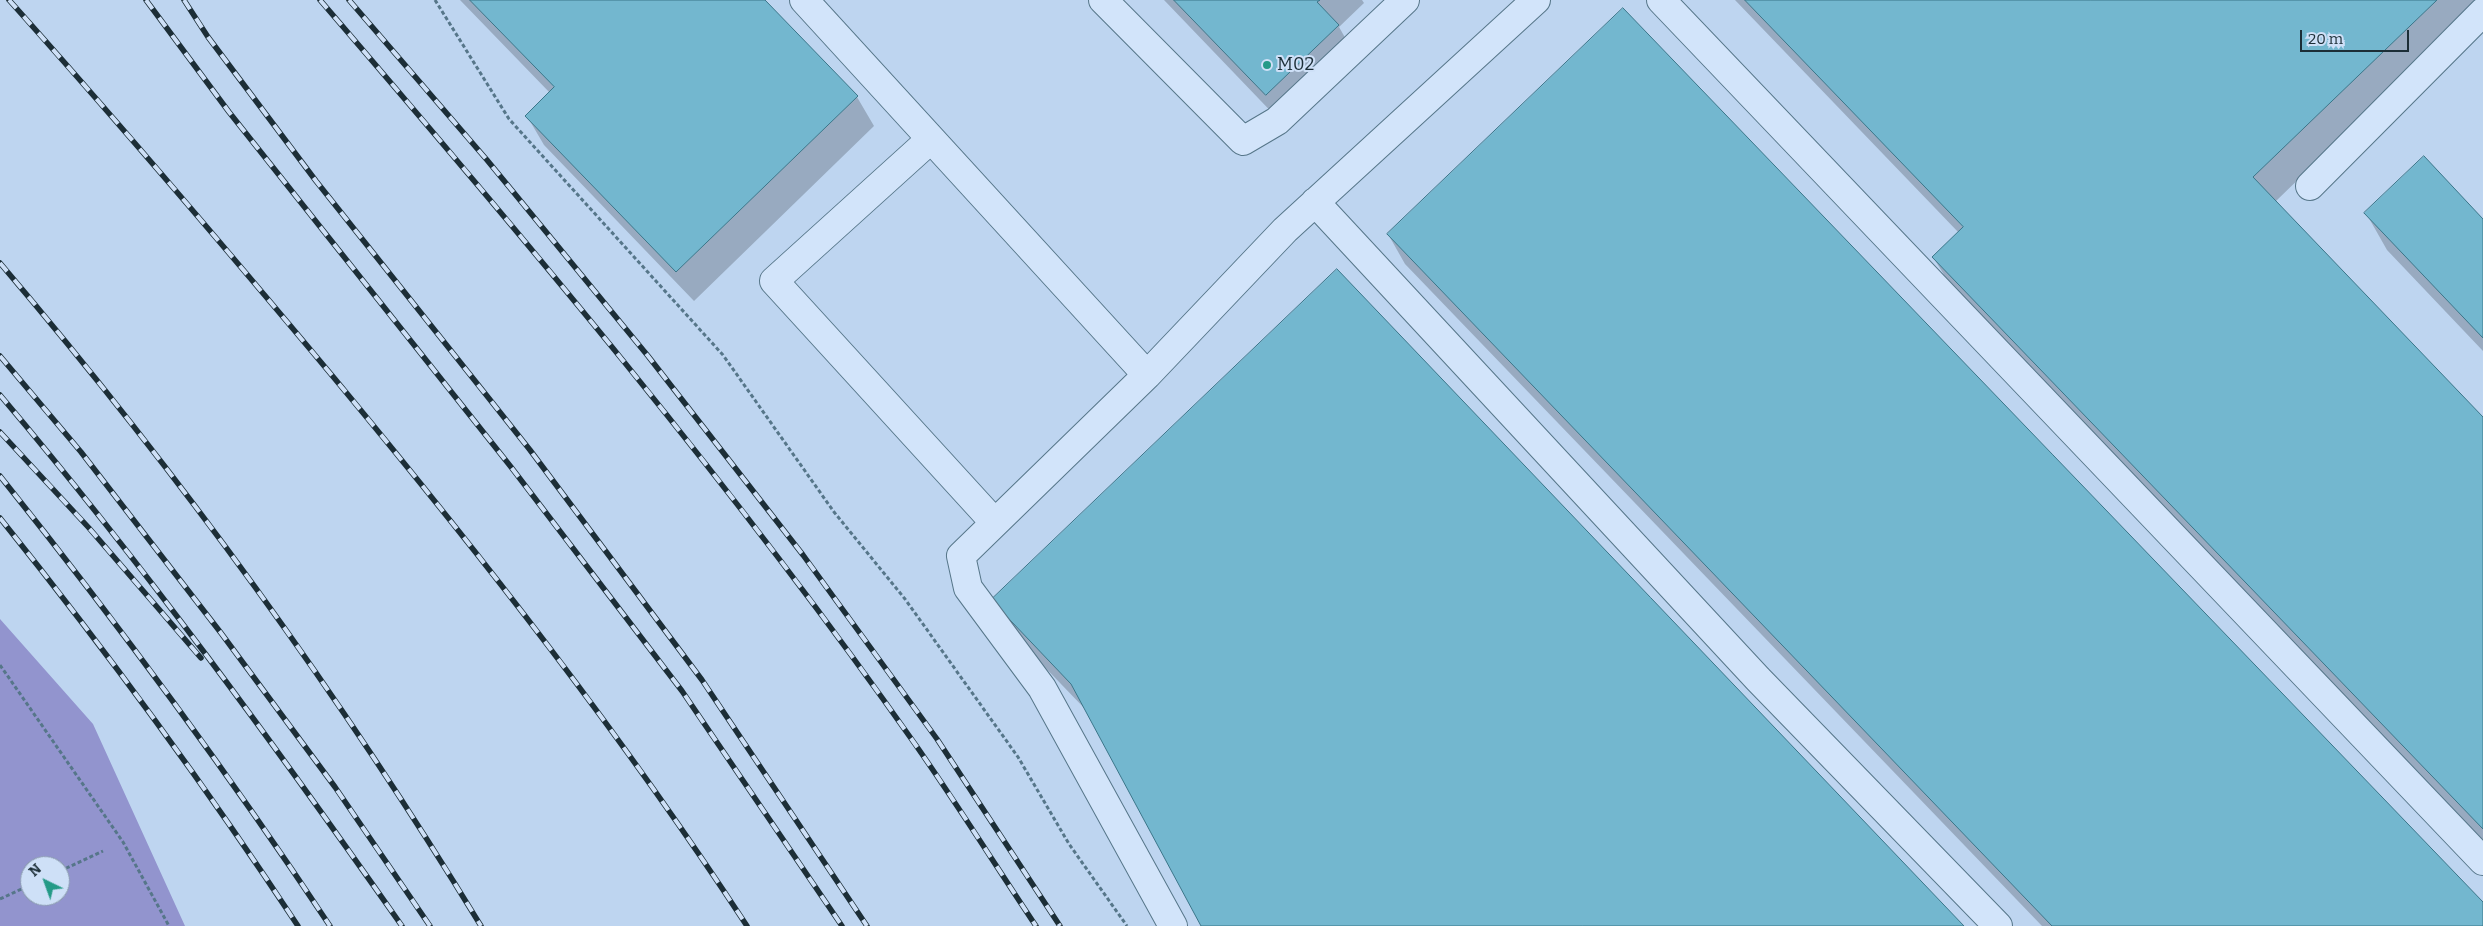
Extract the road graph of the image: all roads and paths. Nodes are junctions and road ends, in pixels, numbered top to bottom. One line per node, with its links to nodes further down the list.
1 (435, 0): 20 (path)
2 (804, 0): 8 (lane)
3 (1103, 0): 4 (lane)
4 (1405, 0)
5 (1536, 0): 10 (lane)
6 (1661, 0): 15 (lane)
7 (2483, 12): 9 (lane)
8 (931, 138): 11 (lane); 12 (lane)
9 (2310, 186)
10 (1315, 202): 11 (lane); 22 (lane)
11 (1147, 375): 12 (lane)
12 (995, 523): 21 (lane)
13 (0, 665): 19 (path)
14 (103, 850): 16 (path)
15 (2483, 861)
16 (70, 866)
17 (20, 890): 18 (path)
18 (0, 899)
19 (169, 926)
20 (1127, 926)
21 (1173, 926)
22 (1998, 926)

